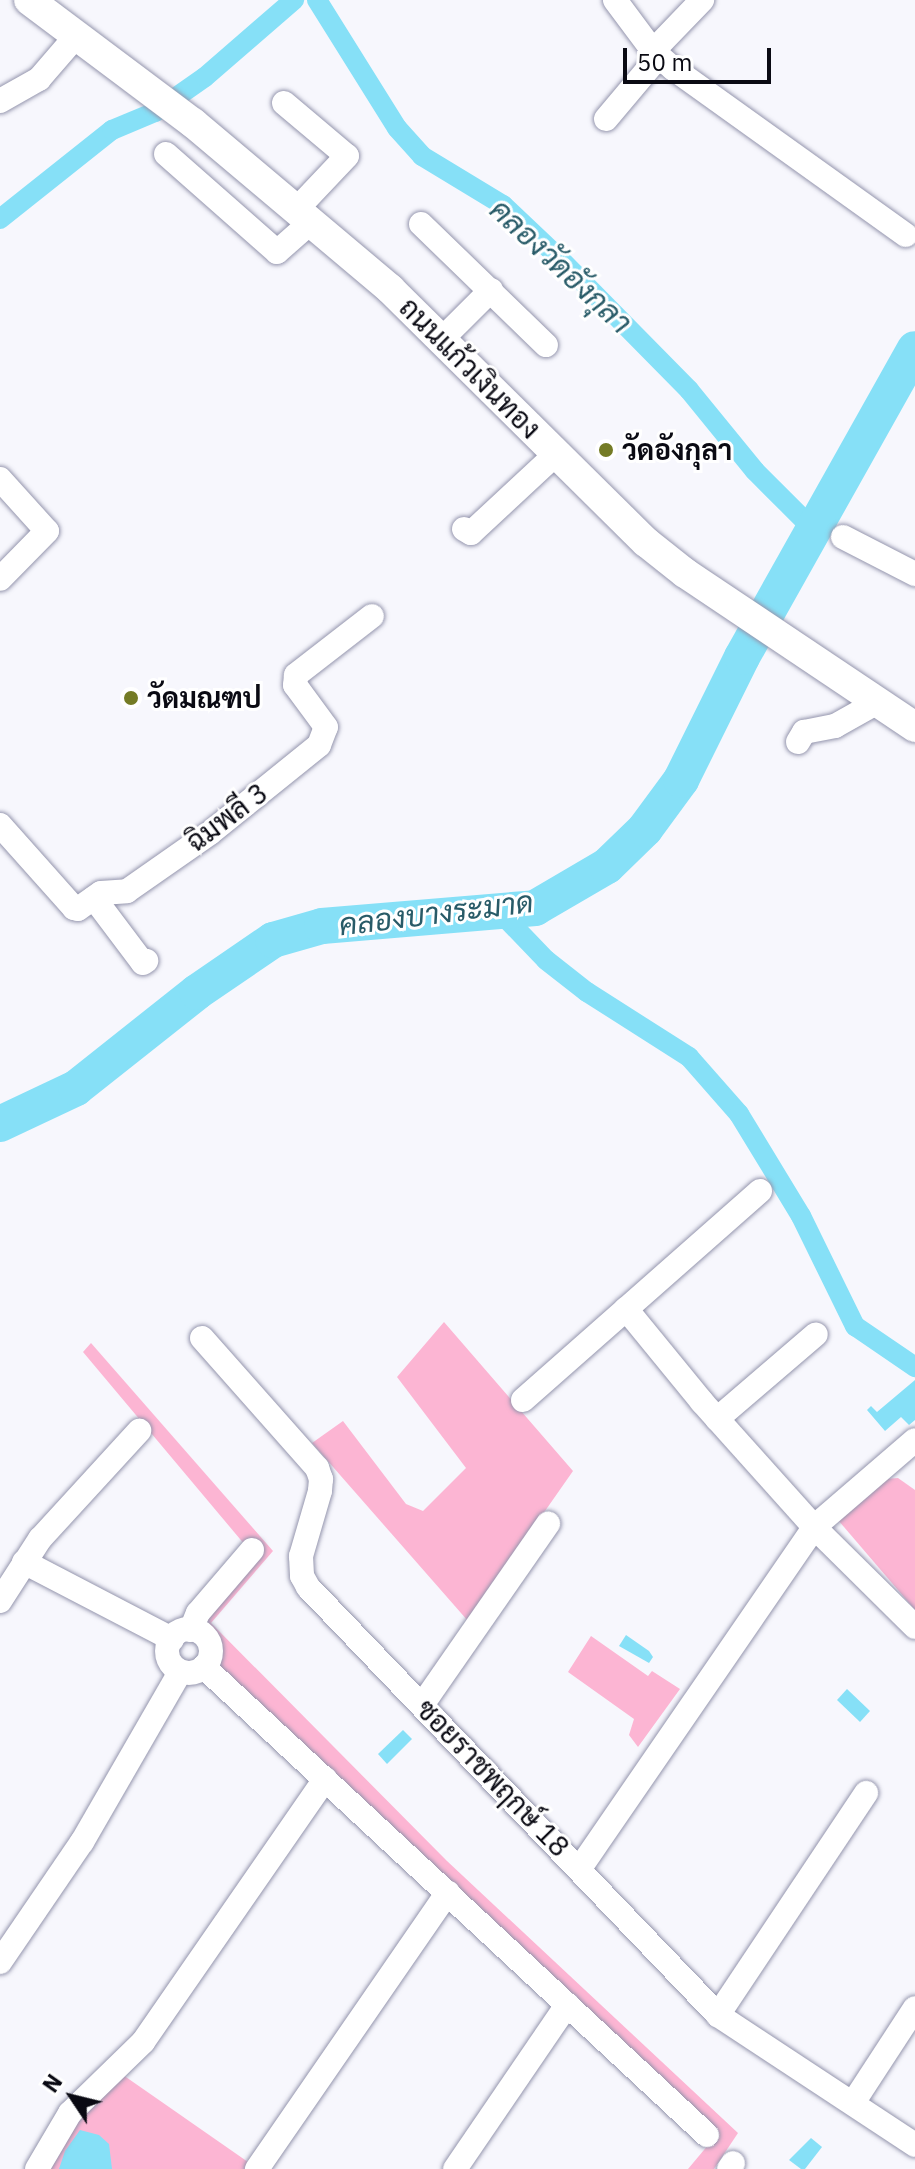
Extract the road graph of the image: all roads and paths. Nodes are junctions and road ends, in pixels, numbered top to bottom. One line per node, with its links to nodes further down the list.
1 (29, 0): 4 (street, ถนนแก้วเงินทอง)
2 (615, 0): 5 (street)
3 (702, 0): 5 (street)
4 (77, 35): 6 (street); 10 (street, ถนนแก้วเงินทอง)
5 (656, 54): 8 (street); 12 (street)
6 (0, 101)
7 (284, 103): 10 (street)
8 (606, 119)
9 (166, 154): 10 (street)
10 (304, 216): 14 (street, ถนนแก้วเงินทอง)
11 (421, 224): 13 (street)
12 (906, 235)
13 (491, 290): 14 (street); 15 (street)
14 (443, 338): 16 (street, ถนนแก้วเงินทอง)
15 (546, 345)
16 (556, 454): 18 (street); 23 (street, ถนนแก้วเงินทอง)
17 (0, 479): 21 (street)
18 (464, 529)
19 (843, 537): 20 (street)
20 (915, 574)
21 (0, 579)
22 (372, 616): 27 (street, ฉิมพลี 3)
23 (878, 702): 24 (street, ถนนแก้วเงินทอง); 25 (street)
24 (915, 727)
25 (798, 742)
26 (0, 825): 27 (street, ฉิมพลี 3)
27 (94, 898): 28 (street)
28 (146, 961)
29 (760, 1191): 30 (street)
30 (626, 1309): 33 (street); 34 (street)
31 (816, 1334): 34 (street)
32 (202, 1338): 45 (street, ซอยราชพฤกษ์ 18)
33 (523, 1400)
34 (717, 1419): 38 (street)
35 (139, 1431): 40 (street)
36 (915, 1440): 38 (street)
37 (548, 1524): 45 (street)
38 (814, 1527): 42 (street); 48 (street)
39 (252, 1550): 43 (street)
40 (24, 1562): 41 (street); 43 (street)
41 (0, 1601)
42 (915, 1627)
43 (181, 1634): 44 (street); 44 (street)
44 (192, 1669): 46 (street); 50 (street)
45 (422, 1705): 48 (street, ซอยราชพฤกษ์ 18)
46 (325, 1779): 49 (street); 57 (street)
47 (866, 1793): 53 (street)
48 (580, 1868): 53 (street, ซอยราชพฤกษ์ 18)
49 (448, 1892): 51 (street); 58 (street)
50 (0, 1962)
51 (567, 2005): 55 (street); 59 (street)
52 (915, 2008): 54 (street)
53 (718, 2015): 54 (street, ซอยราชพฤกษ์ 18)
54 (853, 2103): 56 (street, ซอยราชพฤกษ์ 18)
55 (707, 2135)
56 (915, 2145)
57 (37, 2169)
58 (257, 2169)
59 (455, 2169)

